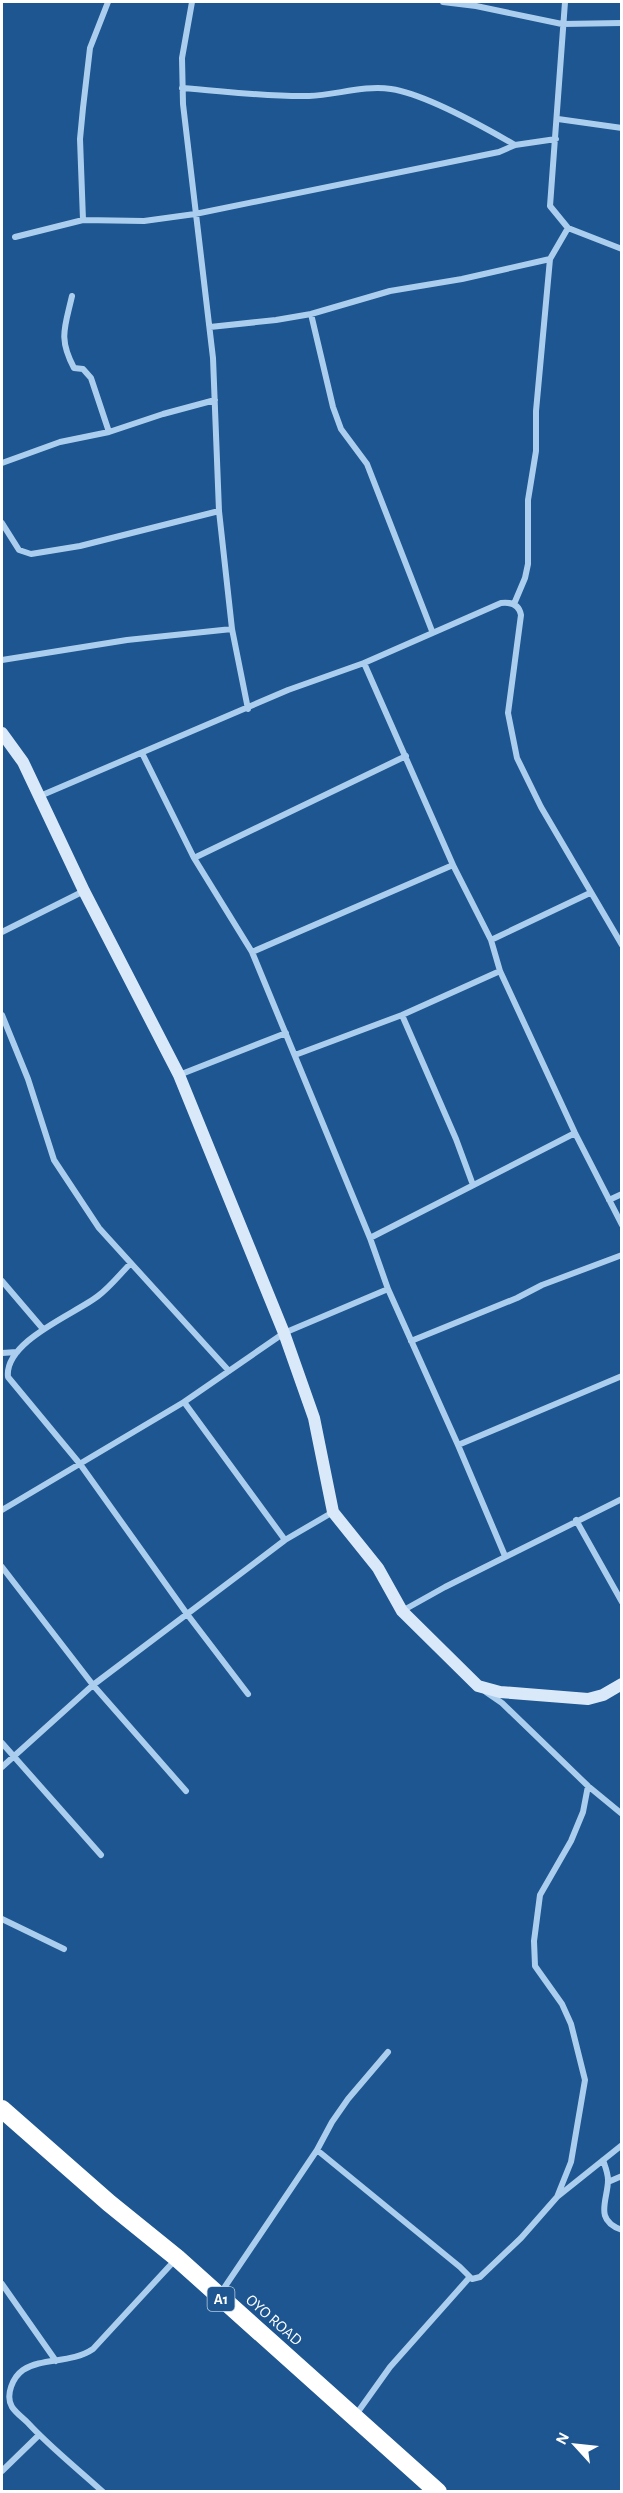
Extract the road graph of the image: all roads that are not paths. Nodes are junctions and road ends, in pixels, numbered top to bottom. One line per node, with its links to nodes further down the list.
1 (108, 2): 13 (street)
2 (192, 2): 7 (street)
3 (443, 2): 6 (street)
4 (565, 2): 6 (street)
5 (621, 23): 6 (street)
6 (562, 24): 8 (street)
7 (182, 88): 11 (street); 12 (street)
8 (558, 119): 9 (street); 10 (street)
9 (621, 128)
10 (556, 139): 11 (street); 14 (street)
11 (516, 145): 12 (street)
12 (195, 214): 13 (street); 20 (street)
13 (83, 220): 15 (street)
14 (568, 228): 16 (street); 17 (street)
15 (15, 237)
16 (621, 249)
17 (550, 259): 19 (street); 26 (street)
18 (72, 296): 22 (street)
19 (310, 314): 20 (street); 28 (street)
20 (210, 327): 21 (street)
21 (215, 400): 22 (street); 24 (street)
22 (109, 432): 23 (street)
23 (2, 463)
24 (219, 511): 25 (street); 27 (street)
25 (2, 523)
26 (514, 604): 28 (street); 39 (street)
27 (232, 629): 29 (street); 31 (street)
28 (432, 631): 30 (street)
29 (2, 660)
30 (364, 663): 31 (street); 34 (street)
31 (248, 709): 33 (street)
32 (2, 733): 35 (street)
33 (142, 753): 35 (street); 36 (street)
34 (406, 756): 36 (street); 37 (street)
35 (40, 796): 38 (street)
36 (194, 858): 43 (street)
37 (453, 865): 41 (street); 43 (street)
38 (84, 891): 40 (street); 49 (street)
39 (590, 893): 41 (street); 42 (street)
40 (2, 932)
41 (491, 940): 44 (street)
42 (621, 945)
43 (252, 952): 47 (street)
44 (500, 971): 46 (street); 50 (street)
45 (2, 1015): 57 (street)
46 (402, 1015): 48 (street); 51 (street)
47 (286, 1033): 48 (street); 49 (street)
48 (295, 1055): 55 (street)
49 (178, 1075): 61 (street)
50 (575, 1133): 51 (street); 53 (street)
51 (473, 1185): 55 (street)
52 (621, 1194): 53 (street)
53 (609, 1200): 54 (street)
54 (621, 1225)
55 (370, 1238): 59 (street)
56 (621, 1255): 62 (street)
57 (131, 1263): 60 (street); 65 (street)
58 (2, 1281): 60 (street)
59 (388, 1290): 61 (street); 62 (street)
60 (43, 1329): 63 (street)
61 (284, 1333): 65 (street); 72 (street)
62 (411, 1341): 68 (street)
63 (17, 1352): 64 (street); 69 (street)
64 (2, 1353)
65 (229, 1371): 67 (street)
66 (621, 1376): 68 (street)
67 (184, 1402): 69 (street); 74 (street)
68 (458, 1445): 75 (street)
69 (80, 1464): 71 (street); 79 (street)
70 (621, 1499): 73 (street)
71 (2, 1510)
72 (333, 1512): 74 (street); 78 (street)
73 (576, 1520): 75 (street); 77 (street)
74 (285, 1540): 79 (street)
75 (505, 1556): 78 (street)
76 (2, 1567): 81 (street)
77 (621, 1602)
78 (402, 1611): 82 (street)
79 (187, 1614): 81 (street); 83 (street)
80 (621, 1684): 82 (street)
81 (93, 1685): 85 (street); 88 (street)
82 (478, 1686): 87 (street)
83 (248, 1694)
84 (2, 1743): 85 (street)
85 (12, 1756): 86 (street); 90 (street)
86 (2, 1767)
87 (588, 1786): 89 (street); 100 (street)
88 (186, 1791)
89 (621, 1814)
90 (101, 1855)
91 (2, 1919): 92 (street)
92 (64, 1949)
93 (388, 2052): 96 (street)
94 (2, 2109): 102 (highway, OYO ROAD / A1)
95 (621, 2145): 97 (street)
96 (317, 2150): 103 (street); 105 (street)
97 (603, 2160): 99 (street); 100 (street)
98 (621, 2176): 99 (street)
99 (608, 2182): 101 (street)
100 (557, 2197): 103 (street)
101 (621, 2230)
102 (177, 2258): 105 (highway, OYO ROAD / A1); 106 (street)
103 (469, 2278): 107 (street)
104 (2, 2284): 106 (street)
105 (219, 2297): 107 (highway, OYO ROAD / A1)
106 (56, 2361): 108 (street)
107 (354, 2416): 111 (highway, OYO ROAD / A1)
108 (39, 2435): 109 (street); 110 (street)
109 (3, 2467)
110 (103, 2492)
111 (438, 2492)

